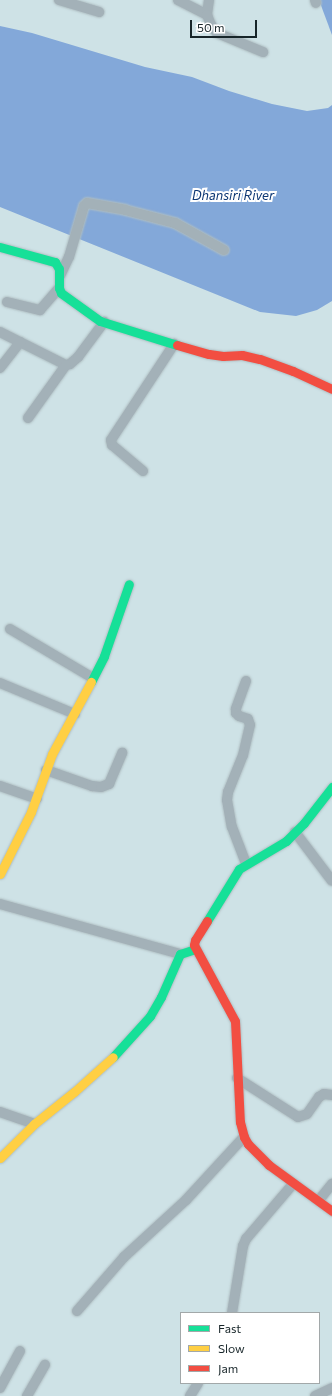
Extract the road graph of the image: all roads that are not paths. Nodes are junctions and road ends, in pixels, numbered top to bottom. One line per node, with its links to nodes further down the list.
1 (59, 0): 4 (street)
2 (178, 0): 5 (street)
3 (209, 0): 5 (street)
4 (100, 12)
5 (207, 15): 6 (street)
6 (262, 52)
7 (0, 247): 9 (street)
8 (224, 250): 9 (street)
9 (60, 276): 10 (street)
10 (59, 288): 11 (street); 12 (street)
11 (7, 302)
12 (104, 322): 15 (street); 16 (street)
13 (0, 332): 14 (street)
14 (20, 342): 16 (street); 17 (street)
15 (174, 344): 18 (street); 20 (street)
16 (66, 365): 19 (street)
17 (0, 368)
18 (332, 389)
19 (28, 418)
20 (143, 471)
21 (128, 584): 23 (street)
22 (10, 629): 23 (street)
23 (93, 678): 26 (street)
24 (246, 681): 33 (street)
25 (0, 683): 26 (street)
26 (75, 714): 28 (street)
27 (122, 753): 28 (street)
28 (46, 770): 31 (street)
29 (0, 786): 31 (street)
30 (332, 787): 32 (street)
31 (37, 799): 34 (street)
32 (295, 832): 33 (street); 35 (street)
33 (246, 864): 37 (street)
34 (0, 874)
35 (332, 881)
36 (0, 904): 38 (street)
37 (195, 949): 38 (street); 39 (street)
38 (180, 954): 42 (street)
39 (237, 1078): 40 (street); 43 (street)
40 (332, 1094)
41 (0, 1112): 42 (street)
42 (34, 1124): 44 (street)
43 (244, 1137): 45 (street); 49 (street)
44 (0, 1158)
45 (293, 1184): 47 (street); 50 (street)
46 (332, 1184): 47 (street)
47 (319, 1200): 48 (street)
48 (332, 1211)
49 (77, 1311)
50 (232, 1312)
51 (20, 1351): 54 (street)
52 (45, 1365): 56 (street)
53 (197, 1384): 57 (street)
54 (0, 1388)
55 (332, 1388): 58 (street)
56 (27, 1396)
57 (190, 1396)
58 (315, 1396)

